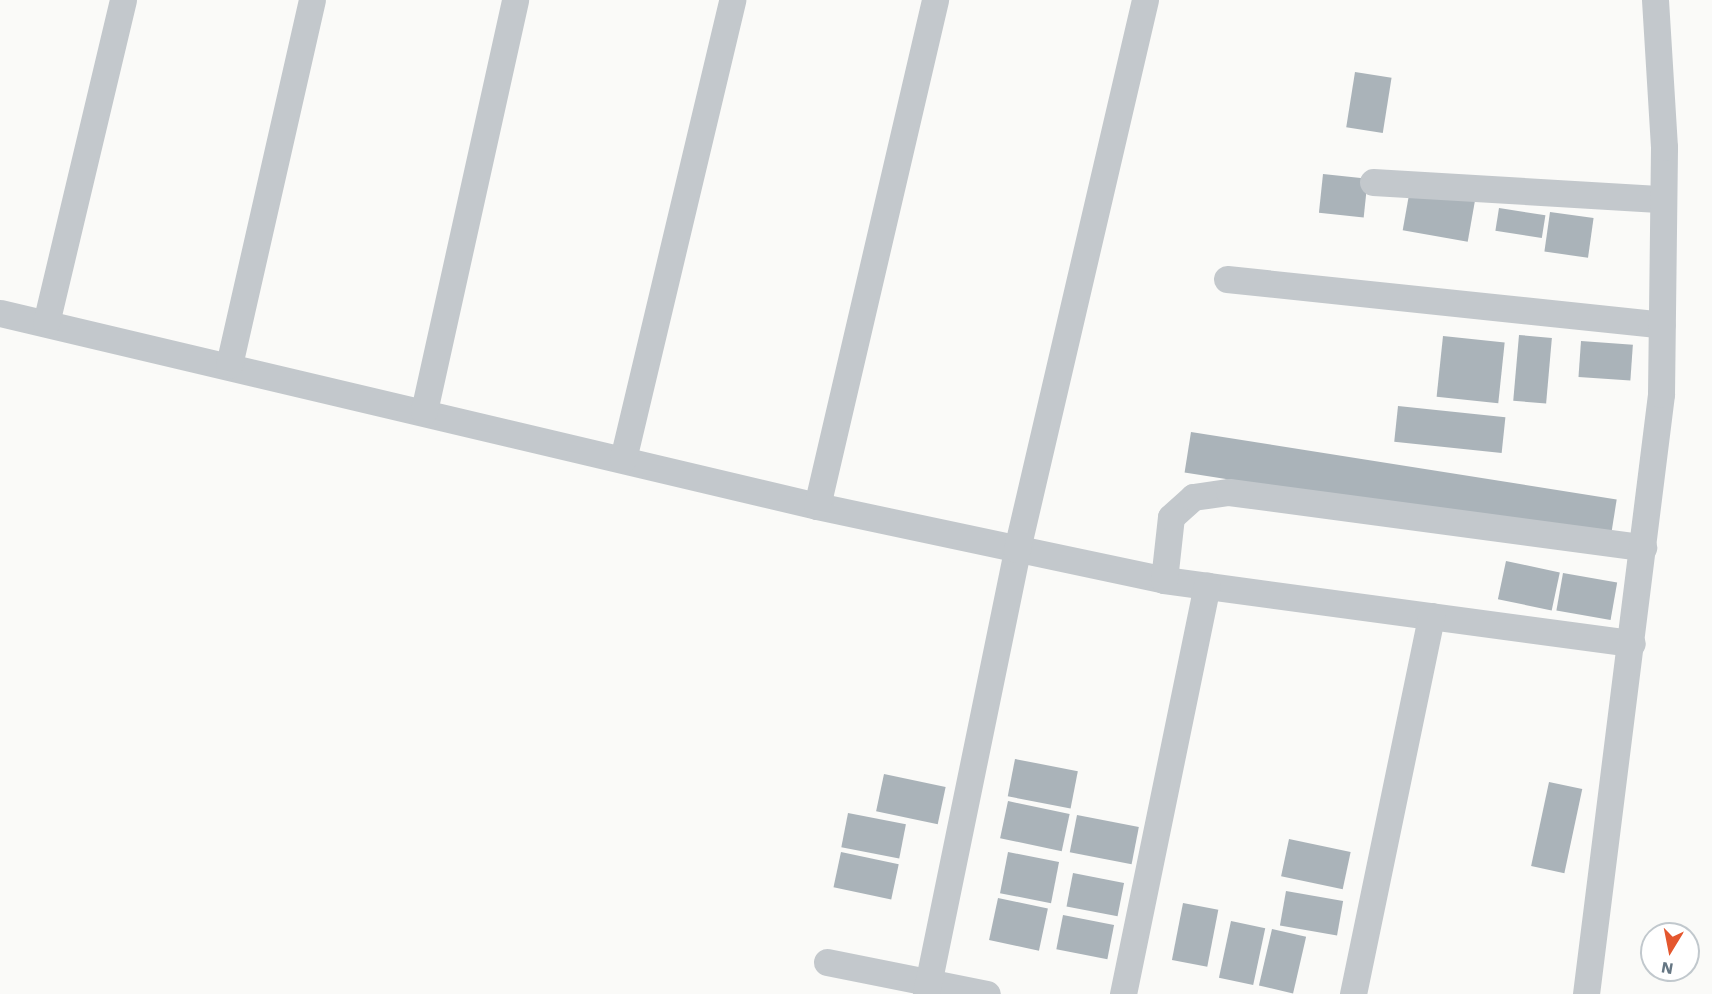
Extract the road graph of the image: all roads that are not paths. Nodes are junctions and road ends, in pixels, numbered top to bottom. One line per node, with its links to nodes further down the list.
1 (123, 0): 12 (street)
2 (312, 0): 14 (street)
3 (515, 0): 15 (street)
4 (732, 0): 16 (street)
5 (935, 0): 17 (street)
6 (1145, 0): 19 (street)
7 (1655, 0): 9 (street)
8 (1373, 182): 9 (street)
9 (1663, 199): 13 (street)
10 (1227, 279): 13 (street)
11 (0, 313): 12 (street)
12 (46, 323): 14 (street)
13 (1662, 325): 18 (street)
14 (229, 364): 15 (street)
15 (424, 411): 16 (street)
16 (623, 459): 17 (street)
17 (817, 506): 19 (street)
18 (1643, 547): 20 (street); 23 (street)
19 (1017, 549): 20 (street); 25 (street)
20 (1164, 580): 21 (street)
21 (1207, 586): 22 (street); 27 (street)
22 (1431, 616): 23 (street); 28 (street)
23 (1632, 643): 29 (street)
24 (827, 962): 25 (street)
25 (927, 988): 26 (street)
26 (987, 994)
27 (1123, 994)
28 (1353, 994)
29 (1586, 994)

